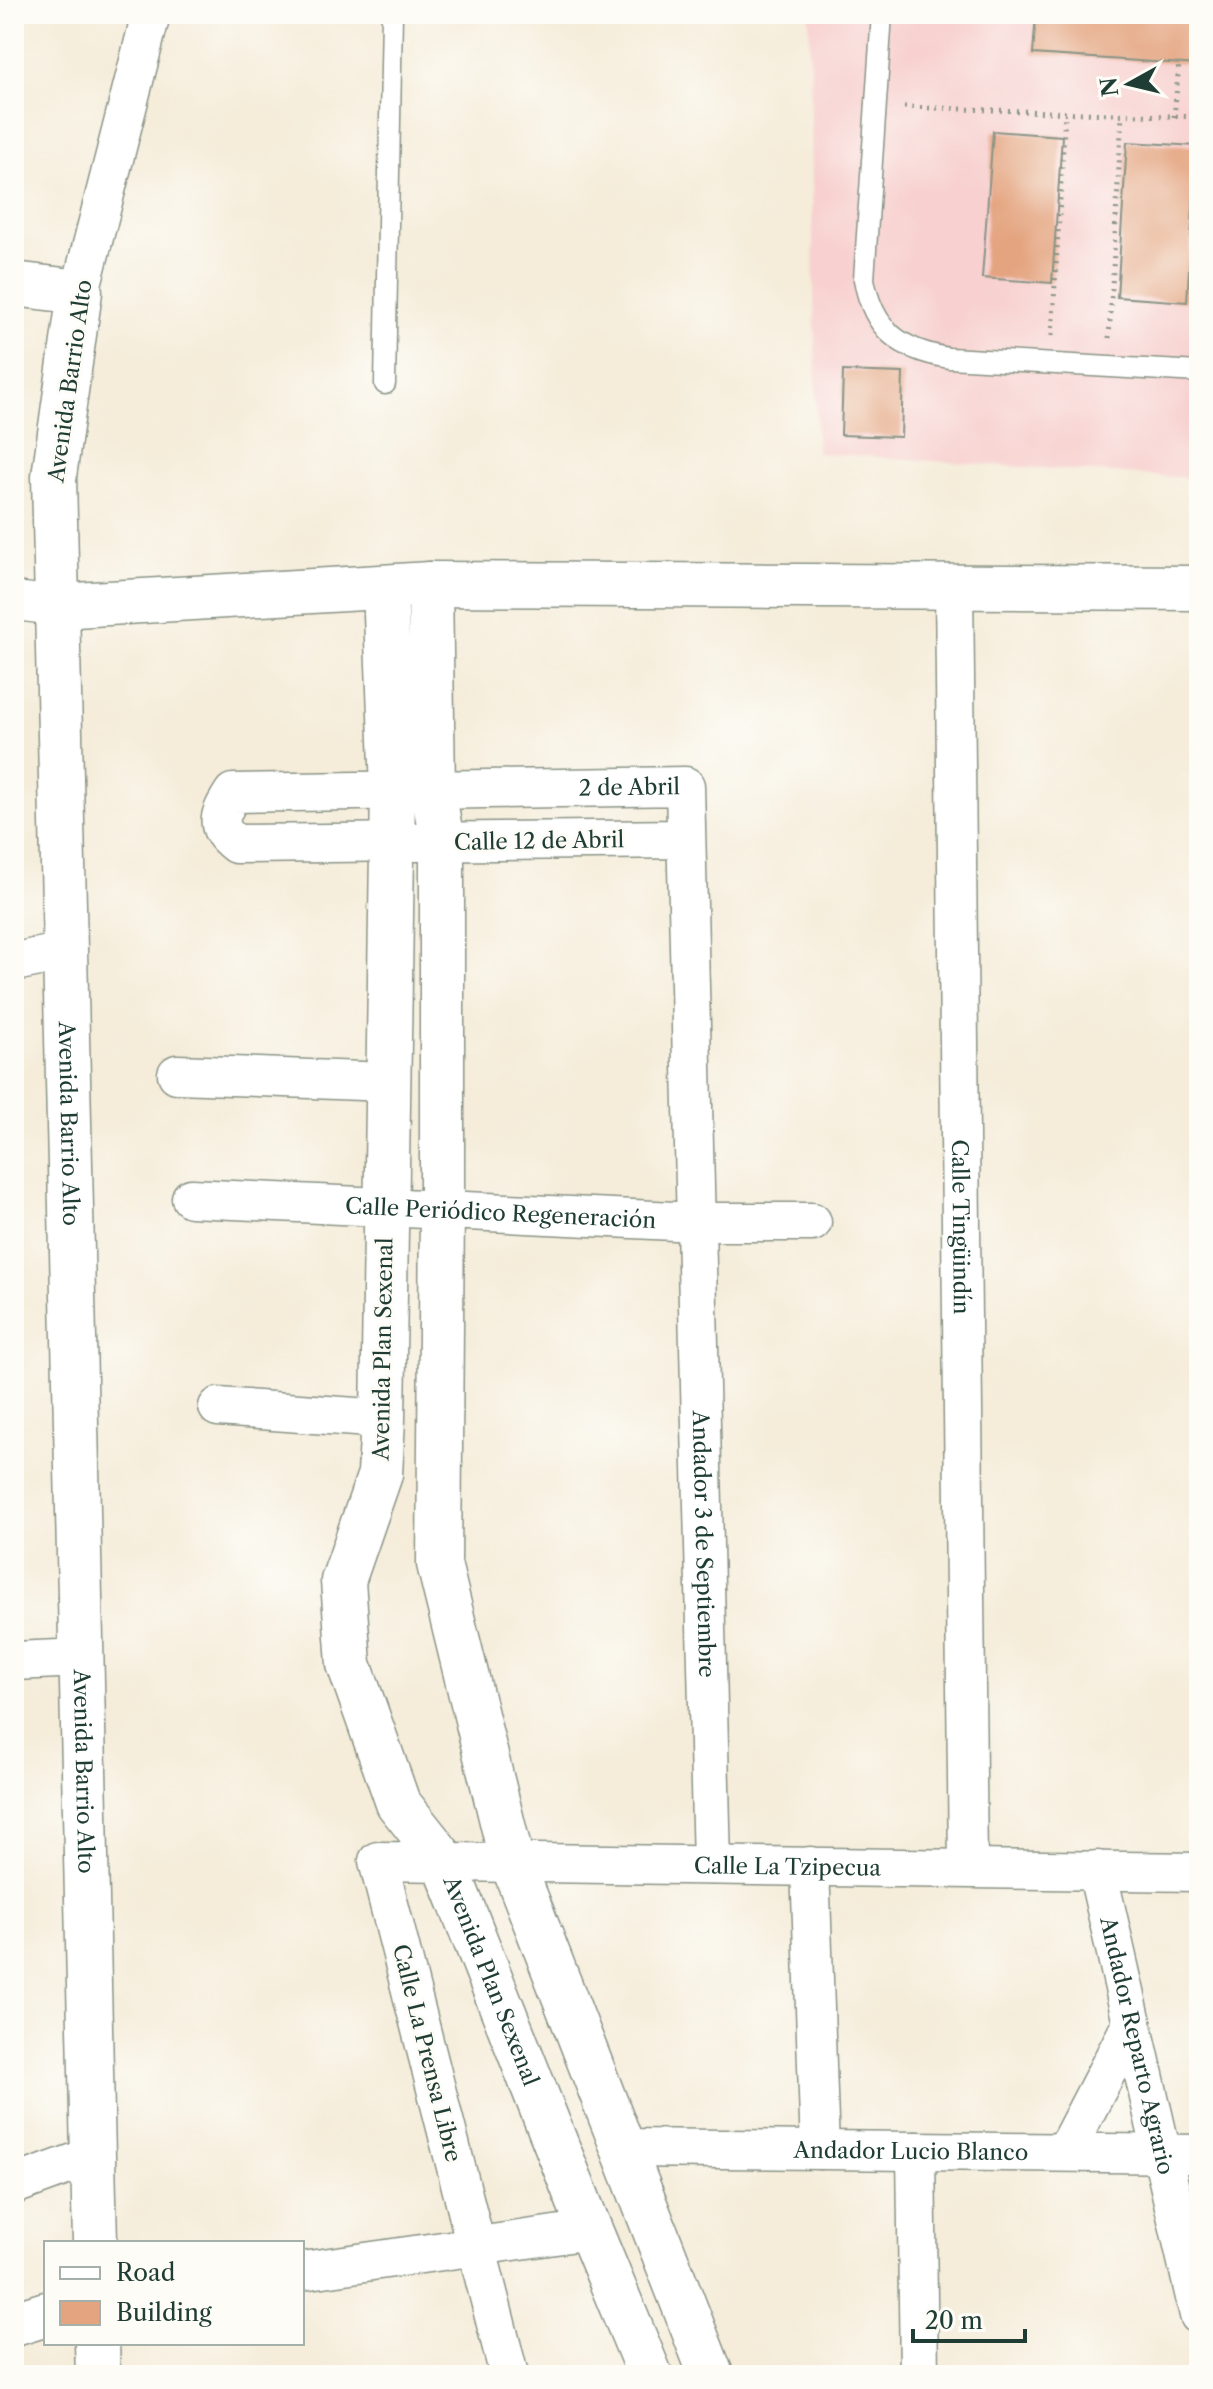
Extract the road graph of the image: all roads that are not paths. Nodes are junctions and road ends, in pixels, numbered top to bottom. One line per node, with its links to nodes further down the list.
1 (151, 14): 5 (street, Avenida Barrio Alto)
2 (392, 14): 7 (lane)
3 (882, 14): 6 (lane)
4 (14, 284): 5 (street)
5 (80, 292): 13 (street, Avenida Barrio Alto)
6 (1199, 372)
7 (385, 384)
8 (430, 584): 9 (street); 11 (street); 14 (street, Avenida Plan Sexenal)
9 (954, 585): 10 (street); 37 (street, Calle Tingüindín)
10 (1199, 588)
11 (385, 589): 13 (street); 14 (street, Avenida Plan Sexenal)
12 (14, 601): 13 (street)
13 (58, 606): 19 (street, Avenida Barrio Alto)
14 (413, 789): 15 (street, 2 de Abril); 16 (street, 2 de Abril); 17 (street, Avenida Plan Sexenal); 18 (street, Avenida Plan Sexenal)
15 (233, 793): 18 (street, Calle 12 de Abril)
16 (686, 839): 17 (street, Calle 12 de Abril); 26 (street, 2 de Abril)
17 (442, 842): 18 (street, Calle 12 de Abril); 25 (street, Avenida Plan Sexenal)
18 (392, 843): 22 (street, Avenida Plan Sexenal)
19 (65, 952): 20 (street); 30 (street, Avenida Barrio Alto)
20 (14, 962)
21 (177, 1074): 22 (street)
22 (388, 1082): 24 (street, Avenida Plan Sexenal)
23 (191, 1198): 24 (street, Calle Periódico Regeneración)
24 (386, 1206): 25 (street, Calle Periódico Regeneración); 29 (street, Avenida Plan Sexenal)
25 (442, 1208): 26 (street, Calle Periódico Regeneración); 34 (street, Avenida Plan Sexenal)
26 (696, 1222): 27 (street, Calle Periódico Regeneración); 35 (street, Andador 3 de Septiembre)
27 (812, 1222)
28 (218, 1407): 29 (street)
29 (383, 1419): 33 (street, Avenida Plan Sexenal)
30 (82, 1658): 31 (street); 47 (street, Avenida Barrio Alto)
31 (14, 1661)
32 (378, 1861): 33 (street, Calle La Tzipecua); 51 (street, Calle La Prensa Libre)
33 (444, 1861): 34 (street, Calle La Tzipecua); 49 (street, Avenida Plan Sexenal)
34 (512, 1862): 35 (street, Calle La Tzipecua); 41 (street, Avenida Plan Sexenal)
35 (712, 1865): 36 (street, Calle La Tzipecua)
36 (810, 1866): 37 (street, Calle La Tzipecua); 42 (street)
37 (968, 1868): 38 (street, Calle La Tzipecua)
38 (1097, 1870): 39 (street, Calle La Tzipecua); 40 (street, Andador Reparto Agrario)
39 (1199, 1872)
40 (1132, 2023): 44 (street); 45 (street, Andador Reparto Agrario)
41 (623, 2148): 42 (street, Andador Lucio Blanco); 60 (street, Avenida Plan Sexenal)
42 (820, 2150): 43 (street, Andador Lucio Blanco)
43 (916, 2151): 44 (street, Andador Lucio Blanco); 61 (street)
44 (1065, 2152): 45 (street, Andador Lucio Blanco)
45 (1161, 2154): 46 (street, Andador Lucio Blanco); 54 (street, Andador Reparto Agrario)
46 (1199, 2154)
47 (93, 2156): 48 (street); 50 (street, Avenida Barrio Alto)
48 (14, 2185)
49 (590, 2230): 51 (street); 59 (street, Avenida Plan Sexenal)
50 (95, 2241)
51 (476, 2246): 52 (street); 58 (street, Calle La Prensa Libre)
52 (304, 2271)
53 (44, 2315): 55 (street)
54 (1199, 2315)
55 (14, 2324)
56 (97, 2345): 57 (street)
57 (98, 2375)
58 (509, 2375)
59 (650, 2375)
60 (711, 2375)
61 (919, 2375)

